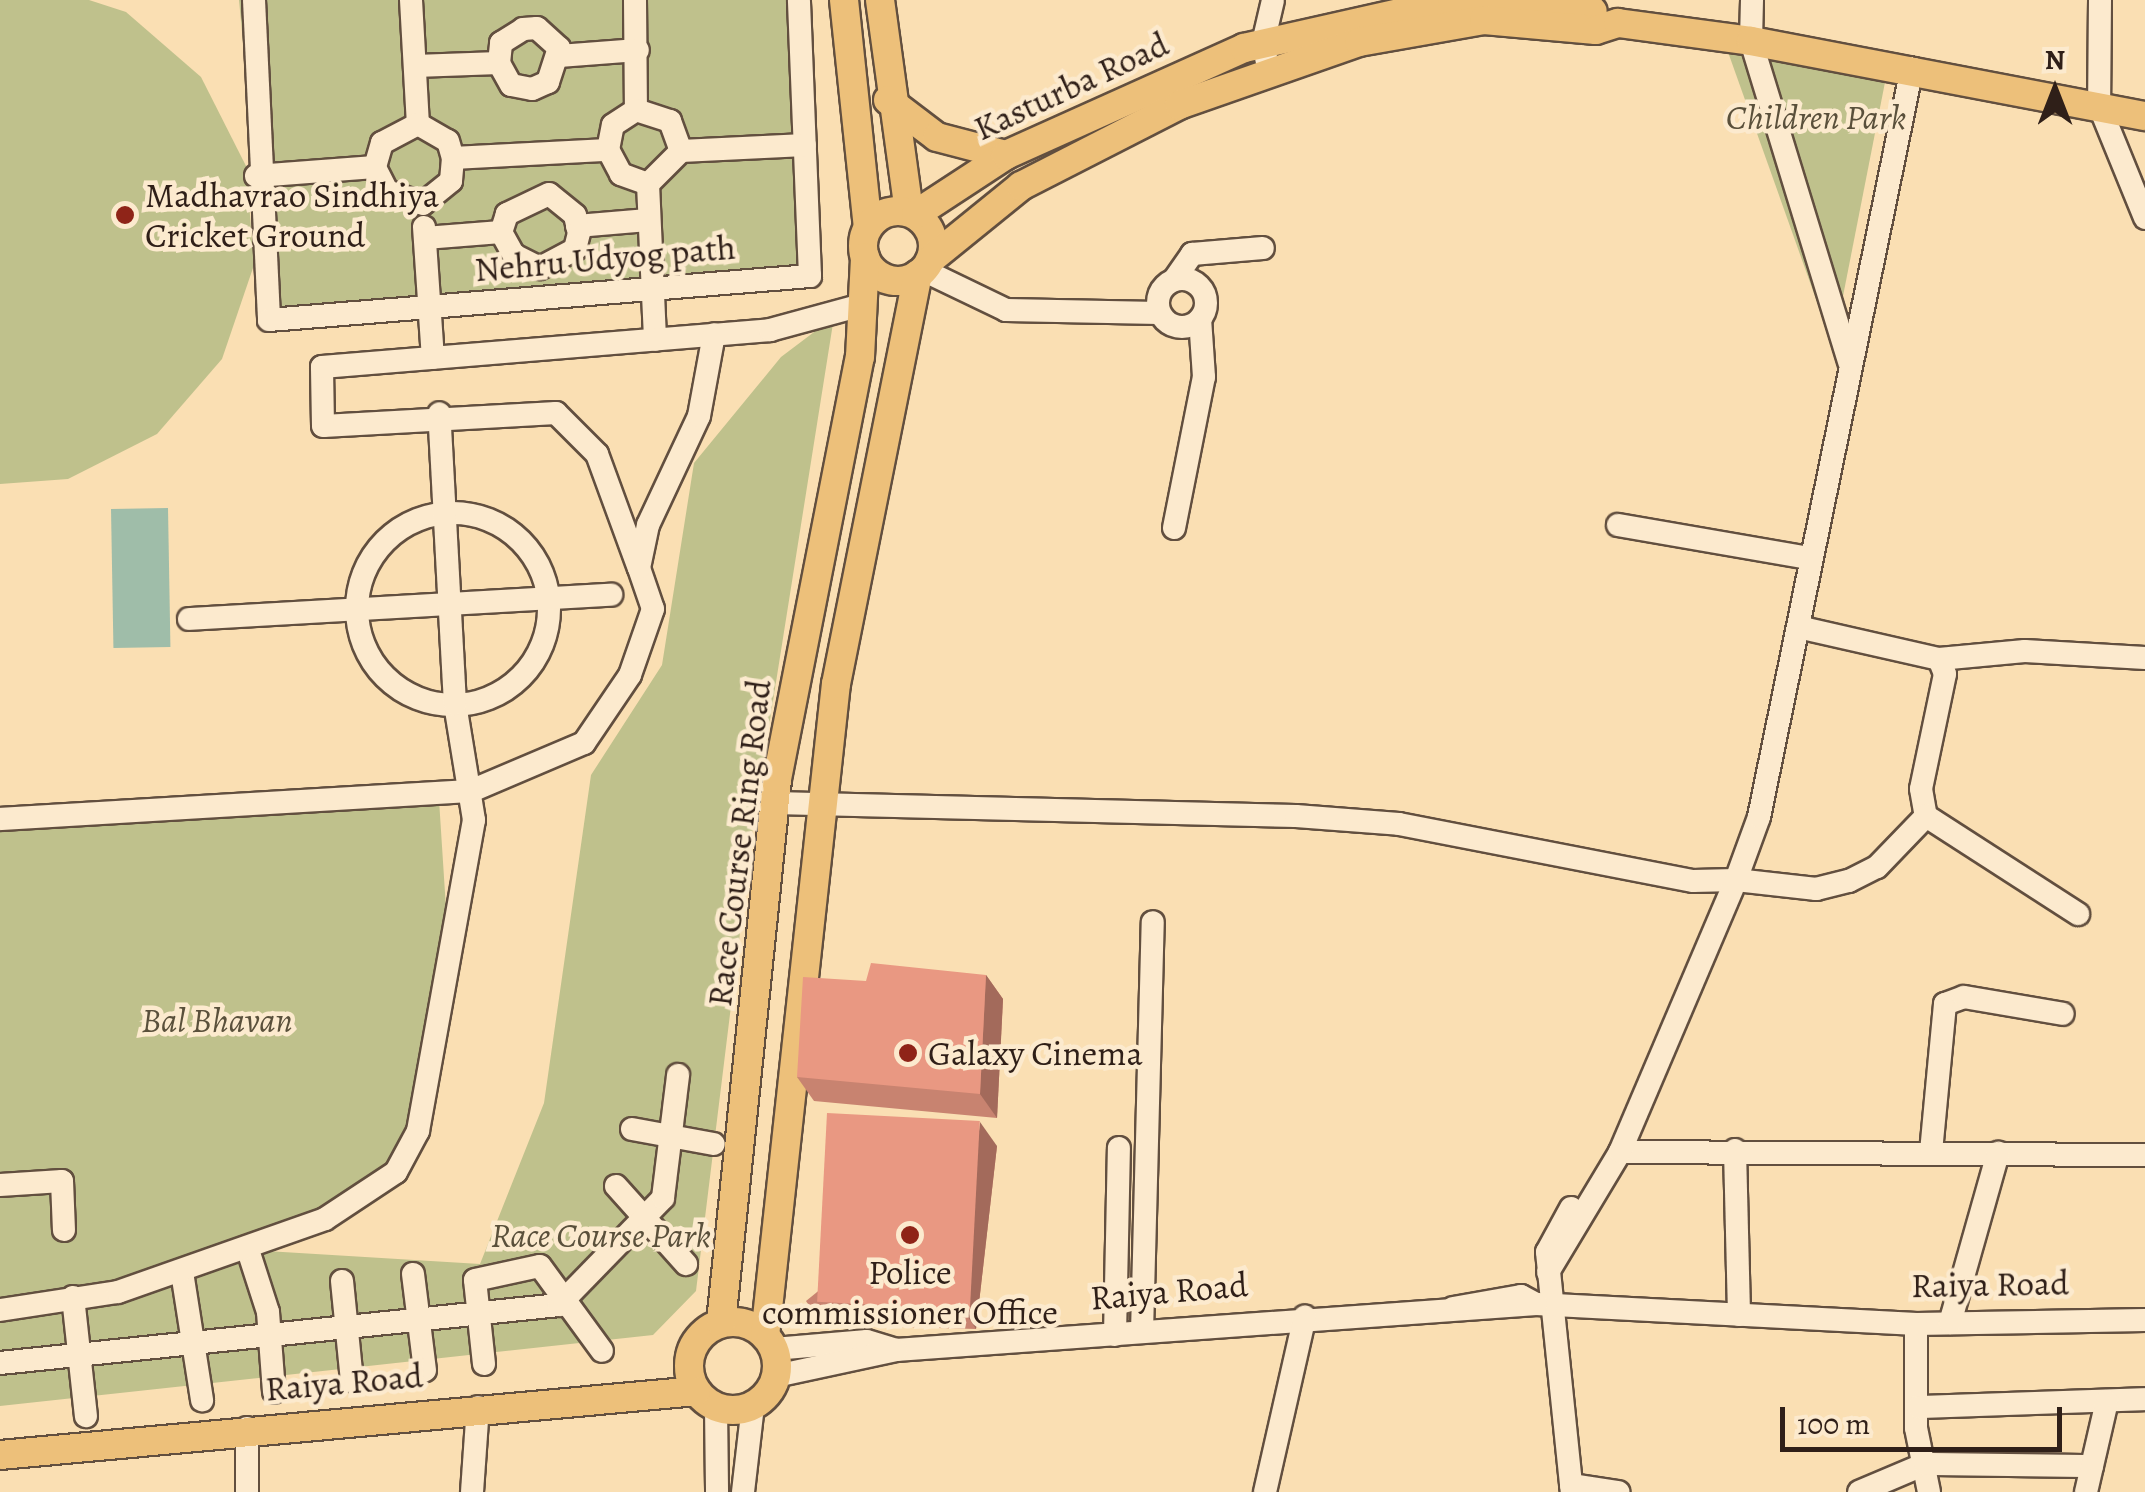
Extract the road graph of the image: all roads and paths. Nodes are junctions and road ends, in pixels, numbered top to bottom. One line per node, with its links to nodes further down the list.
1 (254, 0): 30 (street, Nehru Udyog path)
2 (411, 0): 17 (street)
3 (635, 0): 13 (street)
4 (799, 0): 24 (street, Nehru Udyog path)
5 (844, 0): 37 (main road)
6 (880, 0): 19 (main road)
7 (1273, 0): 14 (street)
8 (1752, 0): 12 (street)
9 (2100, 0): 20 (street)
10 (1404, 3): 11 (main road, Kasturba Road); 14 (main road, Kasturba Road)
11 (1618, 23): 12 (main road); 14 (main road)
12 (1751, 42): 18 (main road); 51 (street)
13 (638, 50): 15 (street); 21 (street)
14 (1266, 55): 27 (main road, Kasturba Road); 42 (main road)
15 (559, 56): 16 (street); 16 (street)
16 (499, 63): 17 (street)
17 (415, 66): 23 (street)
18 (1912, 68): 20 (main road); 51 (street)
19 (887, 99): 27 (main road); 33 (main road)
20 (2099, 105): 22 (main road); 34 (street)
21 (636, 110): 25 (street); 26 (street)
22 (2145, 116)
23 (418, 124): 28 (street); 29 (street)
24 (805, 144): 26 (street); 45 (street, Nehru Udyog path)
25 (608, 150): 28 (street); 31 (street)
26 (681, 151): 31 (street)
27 (1006, 155): 33 (main road, Kasturba Road)
28 (453, 158): 32 (street)
29 (375, 167): 30 (street); 32 (street)
30 (256, 176): 45 (street, Nehru Udyog path)
31 (648, 184): 35 (street)
32 (423, 204): 39 (street)
33 (913, 213): 37 (main road); 42 (main road)
34 (2145, 218)
35 (648, 220): 36 (street); 49 (street)
36 (577, 226): 38 (street); 38 (street)
37 (868, 227): 41 (main road)
38 (501, 232): 39 (street)
39 (425, 238): 45 (street)
40 (1263, 248): 43 (street)
41 (864, 257): 42 (main road); 44 (main road, Race Course Ring Road)
42 (924, 268): 46 (street); 68 (main road)
43 (1174, 280): 46 (street); 47 (street)
44 (862, 305): 48 (street); 69 (main road, Race Course Ring Road)
45 (430, 307): 50 (street)
46 (1159, 313): 47 (street)
47 (1200, 319): 55 (street)
48 (714, 334): 49 (street); 57 (street)
49 (656, 340): 50 (street)
50 (433, 358): 52 (street)
51 (1851, 366): 56 (street)
52 (439, 413): 53 (street); 57 (street)
53 (445, 514): 59 (street); 60 (street); 61 (street)
54 (1618, 525): 56 (street)
55 (1174, 528)
56 (1810, 558): 63 (street)
57 (639, 568): 67 (street)
58 (610, 595): 59 (street)
59 (552, 598): 60 (street); 66 (street)
60 (452, 605): 61 (street); 66 (street)
61 (350, 610): 62 (street); 66 (street)
62 (189, 619)
63 (1798, 627): 65 (street); 72 (street)
64 (2145, 658): 65 (street)
65 (1940, 659): 70 (street)
66 (456, 704): 67 (street)
67 (471, 791): 71 (street); 90 (street)
68 (820, 802): 69 (street); 72 (street); 113 (main road)
69 (775, 804): 104 (main road, Race Course Ring Road)
70 (1926, 816): 72 (street); 73 (street)
71 (0, 820)
72 (1736, 880): 82 (street)
73 (2078, 914)
74 (1154, 922): 108 (street)
75 (2063, 1014): 83 (street)
76 (678, 1075): 78 (street)
77 (632, 1129): 78 (street)
78 (671, 1134): 79 (street); 88 (street)
79 (714, 1144)
80 (1119, 1148): 110 (street)
81 (1735, 1150): 82 (street); 83 (street); 99 (street)
82 (1620, 1152): 97 (street)
83 (1931, 1152): 84 (street)
84 (1998, 1153): 85 (street); 105 (street)
85 (2145, 1155)
86 (0, 1186): 89 (street)
87 (616, 1186): 88 (street)
88 (643, 1219): 91 (street); 96 (street)
89 (64, 1230)
90 (248, 1250): 92 (street); 109 (street)
91 (686, 1264)
92 (182, 1272): 95 (street); 111 (street)
93 (413, 1274): 103 (street)
94 (342, 1281): 107 (street)
95 (73, 1297): 98 (street); 114 (street)
96 (565, 1298): 100 (street); 100 (street); 112 (street)
97 (1544, 1305): 99 (street, Raiya Road); 101 (street, Raiya Road); 132 (street)
98 (0, 1310)
99 (1739, 1315): 106 (street, Raiya Road)
100 (480, 1316): 103 (street); 116 (street)
101 (1305, 1316): 108 (street, Raiya Road); 137 (street)
102 (2145, 1320): 105 (street, Raiya Road)
103 (418, 1322): 107 (street); 117 (street)
104 (721, 1323): 113 (main road); 120 (main road)
105 (1950, 1323): 106 (street, Raiya Road)
106 (1916, 1324): 125 (street)
107 (346, 1328): 109 (street); 118 (street)
108 (1142, 1332): 110 (street, Raiya Road)
109 (268, 1333): 111 (street); 119 (street)
110 (1115, 1335): 113 (street, Raiya Road)
111 (197, 1343): 114 (street); 122 (street)
112 (602, 1351)
113 (772, 1354): 124 (main road)
114 (82, 1357): 115 (street); 127 (street)
115 (0, 1363)
116 (484, 1364)
117 (424, 1370)
118 (352, 1382)
119 (274, 1392)
120 (706, 1399): 124 (main road, Raiya Road); 126 (main road, Raiya Road); 135 (street)
121 (2145, 1399): 123 (street)
122 (202, 1400)
123 (2107, 1400): 125 (street); 131 (street)
124 (753, 1405): 136 (street)
125 (1918, 1407): 130 (street)
126 (478, 1408): 128 (main road, Raiya Road); 134 (street)
127 (86, 1416)
128 (247, 1428): 129 (main road, Raiya Road); 133 (street)
129 (0, 1455)
130 (1925, 1464): 131 (street); 139 (street); 140 (street)
131 (2092, 1466): 141 (street)
132 (1571, 1488): 138 (street)
133 (247, 1492)
134 (472, 1492)
135 (716, 1492)
136 (744, 1492)
137 (1265, 1492)
138 (1618, 1492)
139 (1859, 1492)
140 (1929, 1492)
141 (2086, 1492)

